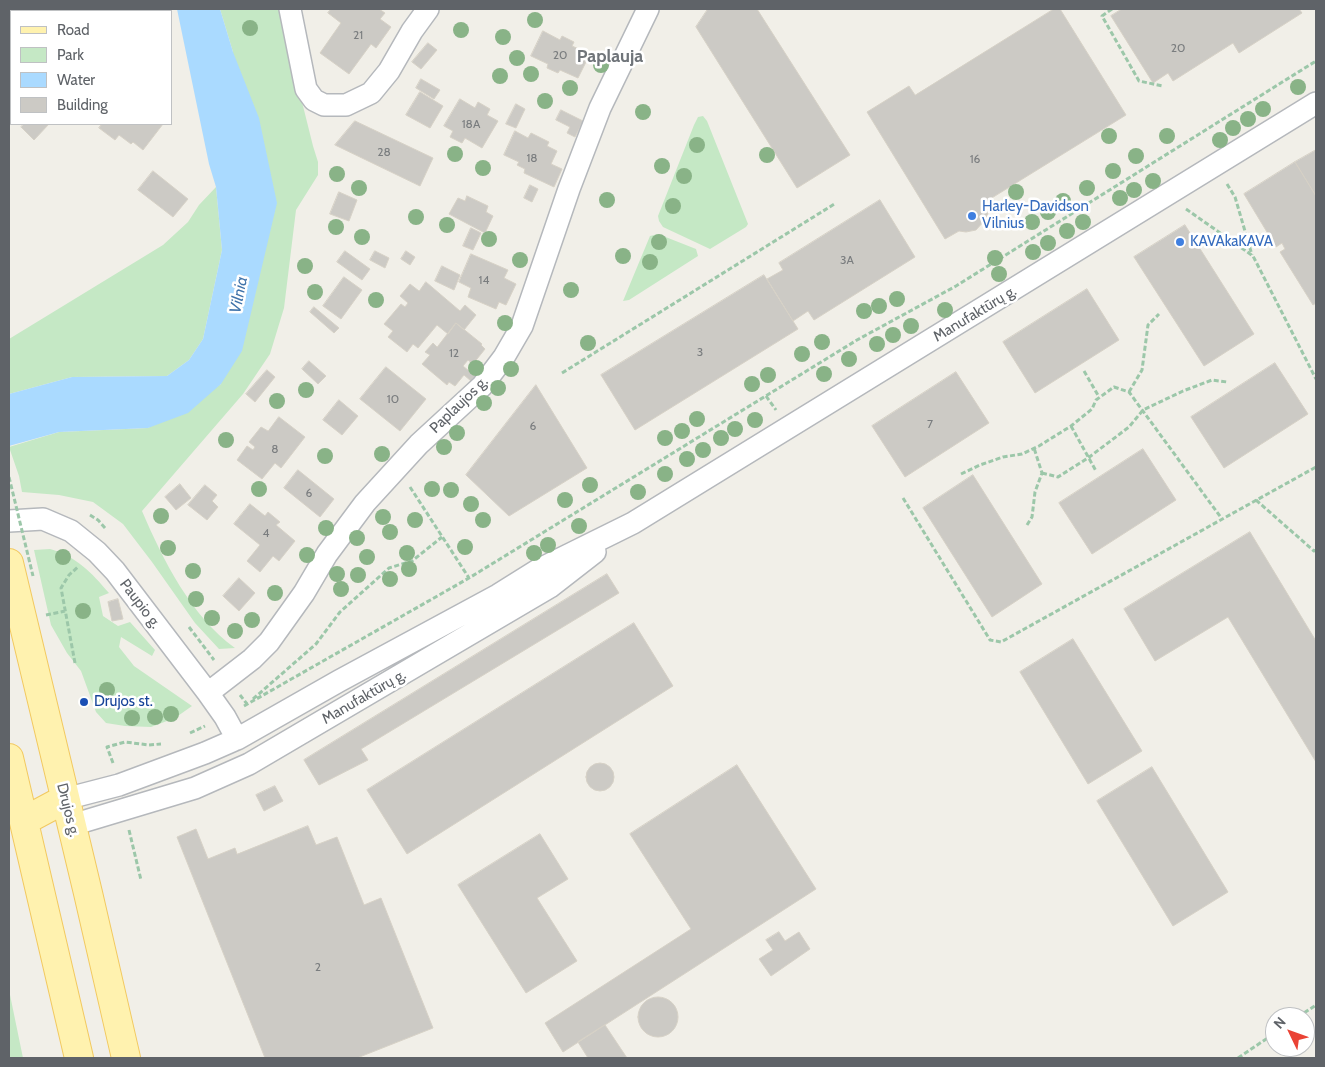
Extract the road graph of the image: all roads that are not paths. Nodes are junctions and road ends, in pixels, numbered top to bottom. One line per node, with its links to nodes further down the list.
1 (290, 9): 2 (street)
2 (428, 9)
3 (648, 9): 8 (street, Paplaujos g.)
4 (1316, 103): 6 (street, Manufaktūrų g.)
5 (9, 521): 8 (street, Paupio g.)
6 (633, 523): 9 (street, Manufaktūrų g.); 11 (street, Manufaktūrų g.)
7 (18, 573): 11 (main road, Drujos g.)
8 (208, 693): 9 (street, Paupio g.)
9 (237, 739): 11 (street, Manufaktūrų g.)
10 (9, 758): 12 (main road)
11 (69, 812): 12 (main road); 14 (main road, Drujos g.)
12 (24, 821): 13 (main road)
13 (79, 1058)
14 (126, 1058)

